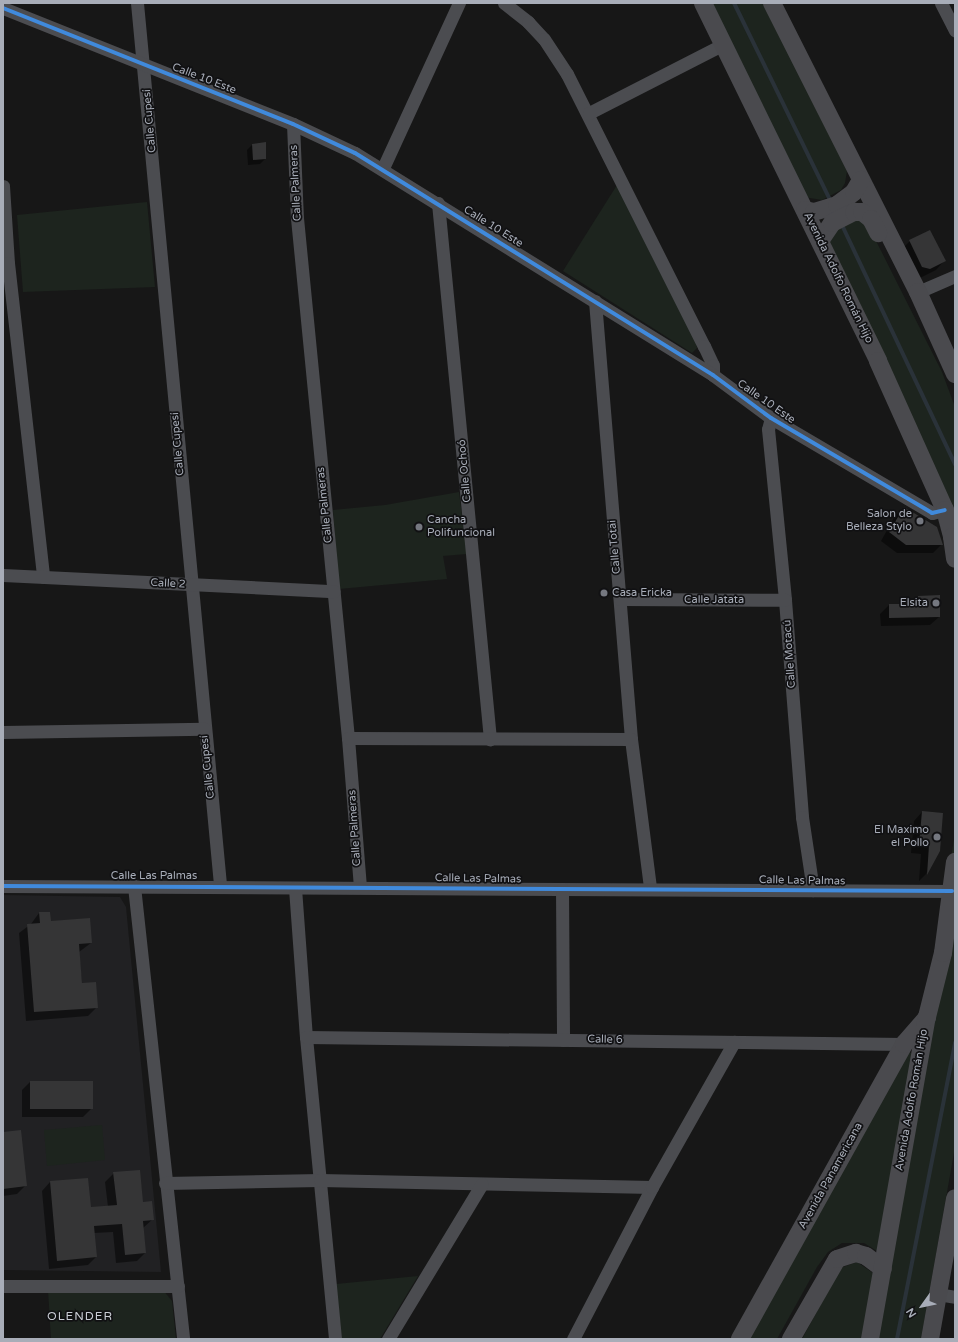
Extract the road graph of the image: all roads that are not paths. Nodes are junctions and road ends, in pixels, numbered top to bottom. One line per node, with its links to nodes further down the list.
1 (137, 3): 10 (street, Calle Cupesí)
2 (459, 3): 13 (street)
3 (504, 3): 11 (street)
4 (703, 3): 9 (main road, Avenida Adolfo Román Hijo)
5 (772, 3): 15 (main road)
6 (941, 3): 8 (street)
7 (3, 8): 10 (street, Calle 10 Este)
8 (955, 31)
9 (724, 44): 11 (street); 17 (main road, Avenida Adolfo Román Hijo)
10 (145, 66): 12 (street, Calle 10 Este); 31 (street, Calle Cupesí)
11 (589, 113): 25 (street)
12 (293, 124): 13 (street, Calle 10 Este); 32 (street, Calle Palmeras)
13 (383, 168): 16 (street, Calle 10 Este)
14 (3, 186): 19 (street)
15 (857, 186): 17 (main road); 21 (main road)
16 (438, 203): 22 (street, Calle 10 Este); 38 (street, Calle Ochoó)
17 (809, 211): 18 (main road, Avenida Adolfo Román Hijo)
18 (822, 237): 23 (main road); 27 (main road, Avenida Adolfo Román Hijo)
19 (6, 263): 30 (street)
20 (955, 276): 21 (street)
21 (918, 292): 23 (main road)
22 (595, 301): 25 (street, Calle 10 Este); 33 (street, Calle Totai)
23 (948, 357): 24 (main road)
24 (955, 374)
25 (713, 375): 26 (street, Calle 10 Este)
26 (771, 418): 27 (street, Calle 10 Este); 34 (street, Calle Motacú)
27 (945, 510): 28 (main road, Avenida Adolfo Román Hijo)
28 (955, 559)
29 (3, 576): 30 (street, Calle 2)
30 (43, 577): 31 (street, Calle 2)
31 (191, 585): 32 (street, Calle 2); 35 (street, Calle Cupesí)
32 (334, 591): 37 (street, Calle Palmeras)
33 (620, 599): 34 (street, Calle Jatata); 39 (street, Calle Totai)
34 (785, 600): 48 (street, Calle Motacú)
35 (204, 729): 36 (street); 41 (street, Calle Cupesí)
36 (3, 732)
37 (348, 738): 38 (street); 44 (street, Calle Palmeras)
38 (490, 738): 39 (street)
39 (631, 739): 46 (street, Calle Totai)
40 (955, 862): 49 (main road, Avenida Adolfo Román Hijo)
41 (220, 885): 43 (street, Calle Las Palmas); 45 (street, Calle Las Palmas)
42 (3, 886): 43 (street, Calle Las Palmas)
43 (134, 886): 56 (street)
44 (360, 887): 45 (street, Calle Las Palmas); 47 (street, Calle Las Palmas)
45 (295, 888): 51 (street)
46 (650, 888): 47 (street, Calle Las Palmas); 48 (street, Calle Las Palmas)
47 (562, 889): 52 (street)
48 (814, 890): 49 (street, Calle Las Palmas)
49 (952, 891): 50 (main road, Avenida Adolfo Román Hijo)
50 (928, 1017): 54 (main road, Avenida Panamericana); 60 (main road, Avenida Adolfo Román Hijo)
51 (306, 1037): 52 (street, Calle 6); 55 (street)
52 (563, 1040): 53 (street, Calle 6)
53 (734, 1042): 54 (street, Calle 6); 58 (street)
54 (904, 1044): 68 (main road, Avenida Panamericana)
55 (320, 1180): 56 (street); 57 (street); 65 (street)
56 (165, 1183): 62 (street)
57 (482, 1184): 58 (street); 66 (street)
58 (652, 1187): 67 (street)
59 (955, 1198): 63 (main road)
60 (883, 1269): 69 (main road); 70 (main road, Avenida Adolfo Román Hijo)
61 (3, 1286): 62 (street)
62 (178, 1286): 64 (street)
63 (946, 1296): 71 (main road)
64 (183, 1339)
65 (335, 1339)
66 (388, 1339)
67 (573, 1339)
68 (740, 1339)
69 (791, 1339)
70 (870, 1339)
71 (930, 1339)

